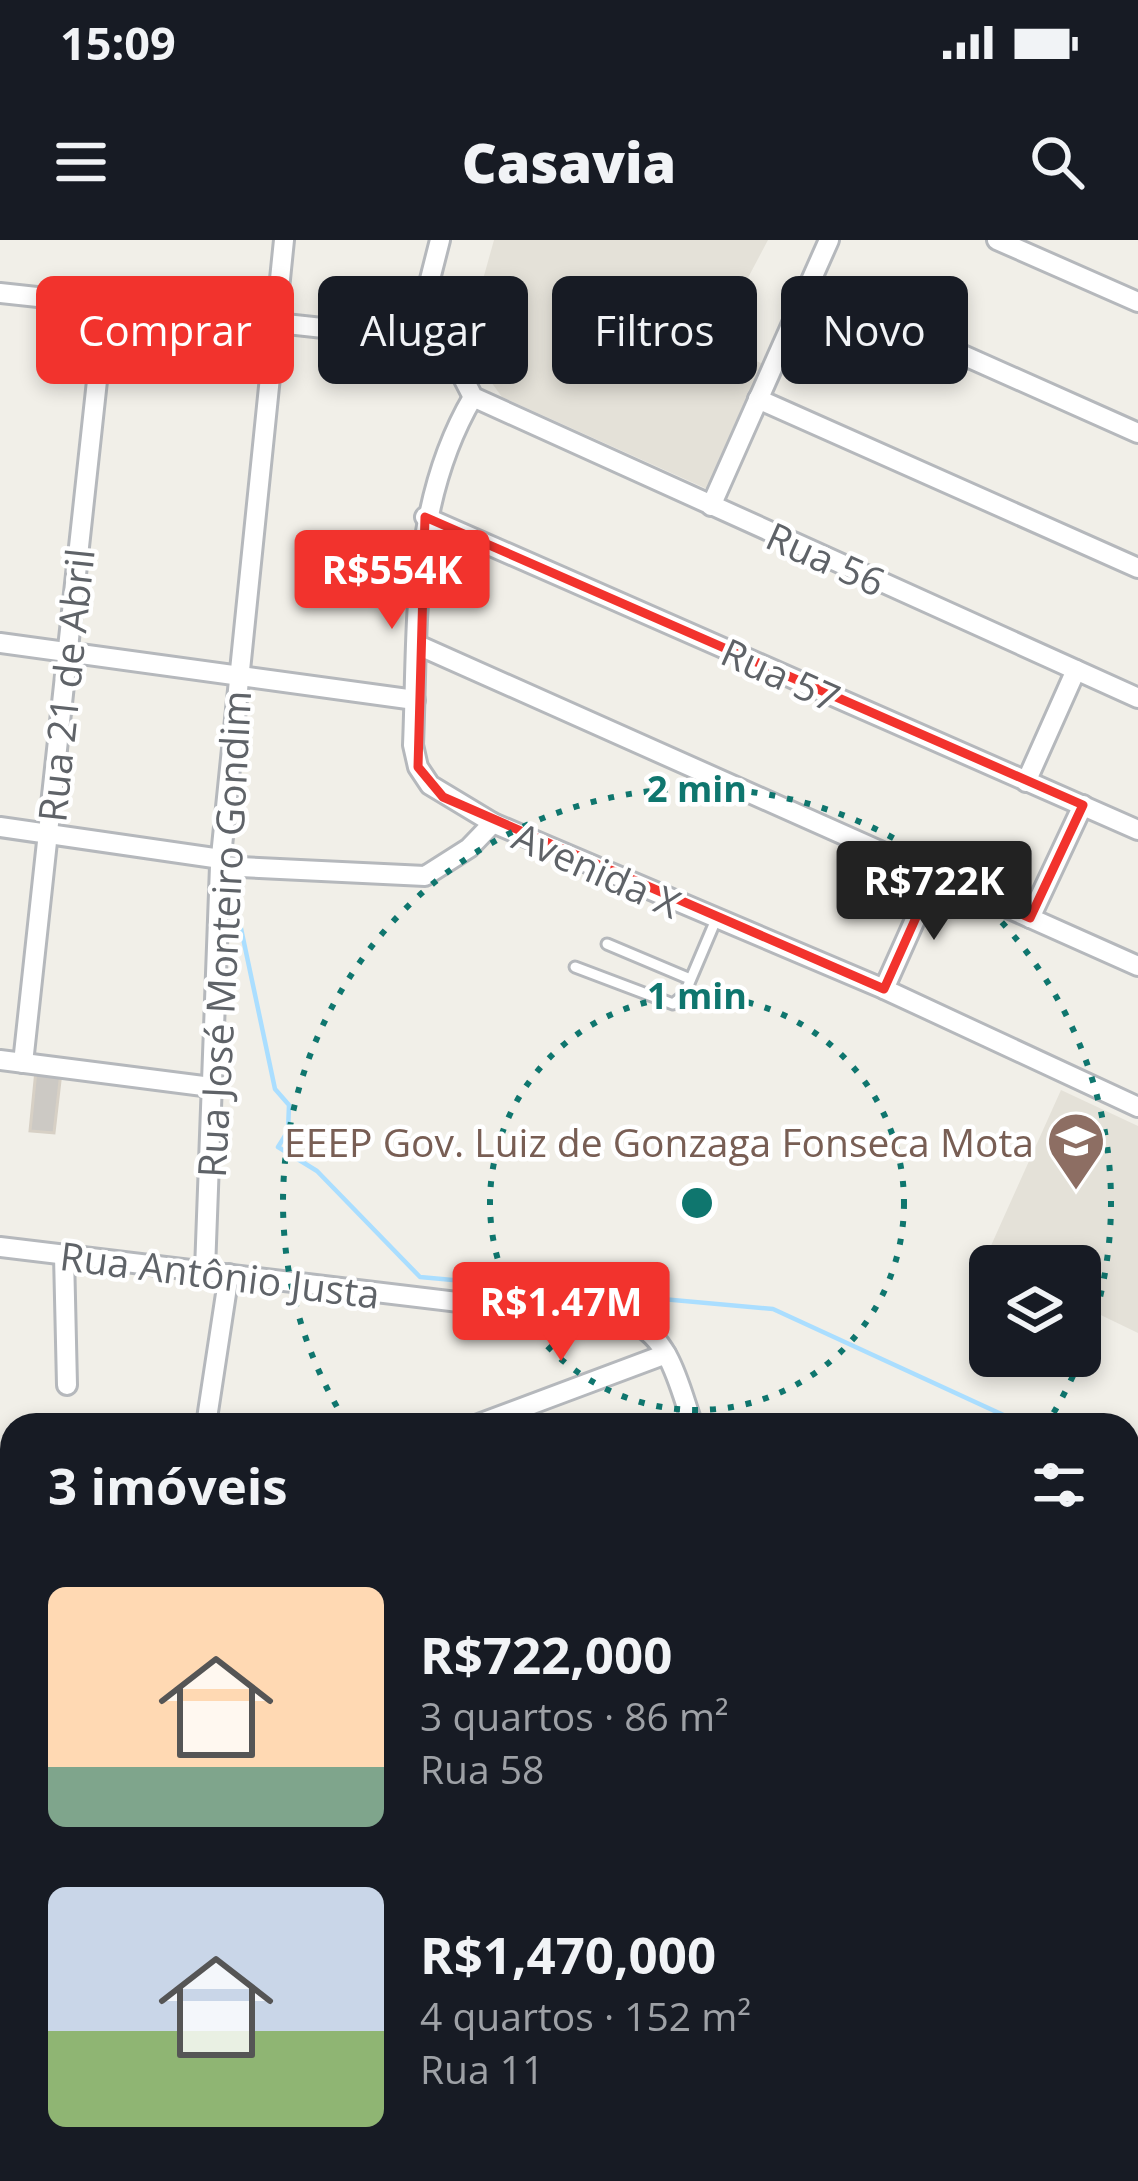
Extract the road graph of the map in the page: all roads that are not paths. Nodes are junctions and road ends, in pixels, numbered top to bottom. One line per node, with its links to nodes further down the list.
1 (284, 240): 5 (street, Rua José Monteiro Gondim)
2 (440, 240): 6 (street)
3 (829, 240): 7 (street)
4 (997, 240): 10 (street)
5 (280, 276)
6 (431, 276)
7 (813, 276)
8 (0, 293): 9 (street)
9 (36, 298)
10 (1138, 302)
11 (781, 347): 17 (street)
12 (968, 357): 18 (street)
13 (97, 384): 24 (street, Rua 21 de Abril)
14 (269, 384): 26 (street, Rua José Monteiro Gondim)
15 (466, 384): 16 (street)
16 (473, 397): 19 (street, Rua 56); 20 (street, Avenida X)
17 (758, 399): 19 (street); 21 (street)
18 (1138, 433)
19 (710, 506): 25 (street, Rua 56)
20 (425, 517): 23 (street, Avenida X); 29 (street, Rua 57)
21 (1138, 568)
22 (0, 643): 24 (street)
23 (420, 646): 28 (street, Avenida X); 36 (street)
24 (71, 652): 26 (street); 34 (street, Rua 21 de Abril)
25 (1076, 670): 27 (street, Rua 56); 29 (street)
26 (239, 675): 28 (street); 35 (street, Rua José Monteiro Gondim)
27 (1138, 698)
28 (415, 700): 31 (street, Avenida X)
29 (1025, 782): 30 (street, Rua 57)
30 (1083, 805): 33 (street, Rua 57); 37 (street)
31 (493, 823): 35 (street); 38 (street, Avenida X)
32 (0, 826): 34 (street)
33 (1138, 830)
34 (50, 832): 35 (street); 45 (street, Rua 21 de Abril)
35 (220, 862): 46 (street, Rua José Monteiro Gondim)
36 (935, 875): 37 (street); 43 (street)
37 (1030, 918): 40 (street)
38 (715, 922): 42 (lane); 43 (street, Avenida X)
39 (607, 944): 42 (lane)
40 (1138, 966)
41 (574, 967): 42 (lane)
42 (690, 980)
43 (884, 989): 47 (street, Avenida X)
44 (0, 1060): 45 (street)
45 (23, 1063): 46 (street)
46 (211, 1087): 50 (street, Rua José Monteiro Gondim)
47 (1138, 1107)
48 (0, 1247): 49 (street, Rua Antônio Justa)
49 (64, 1255): 50 (street, Rua Antônio Justa); 53 (street)
50 (205, 1270): 51 (street, Rua Antônio Justa)
51 (229, 1274): 52 (street, Rua Antônio Justa); 54 (street)
52 (666, 1354): 55 (street); 56 (street)
53 (67, 1385)
54 (208, 1413)
55 (508, 1413)
56 (688, 1413)

